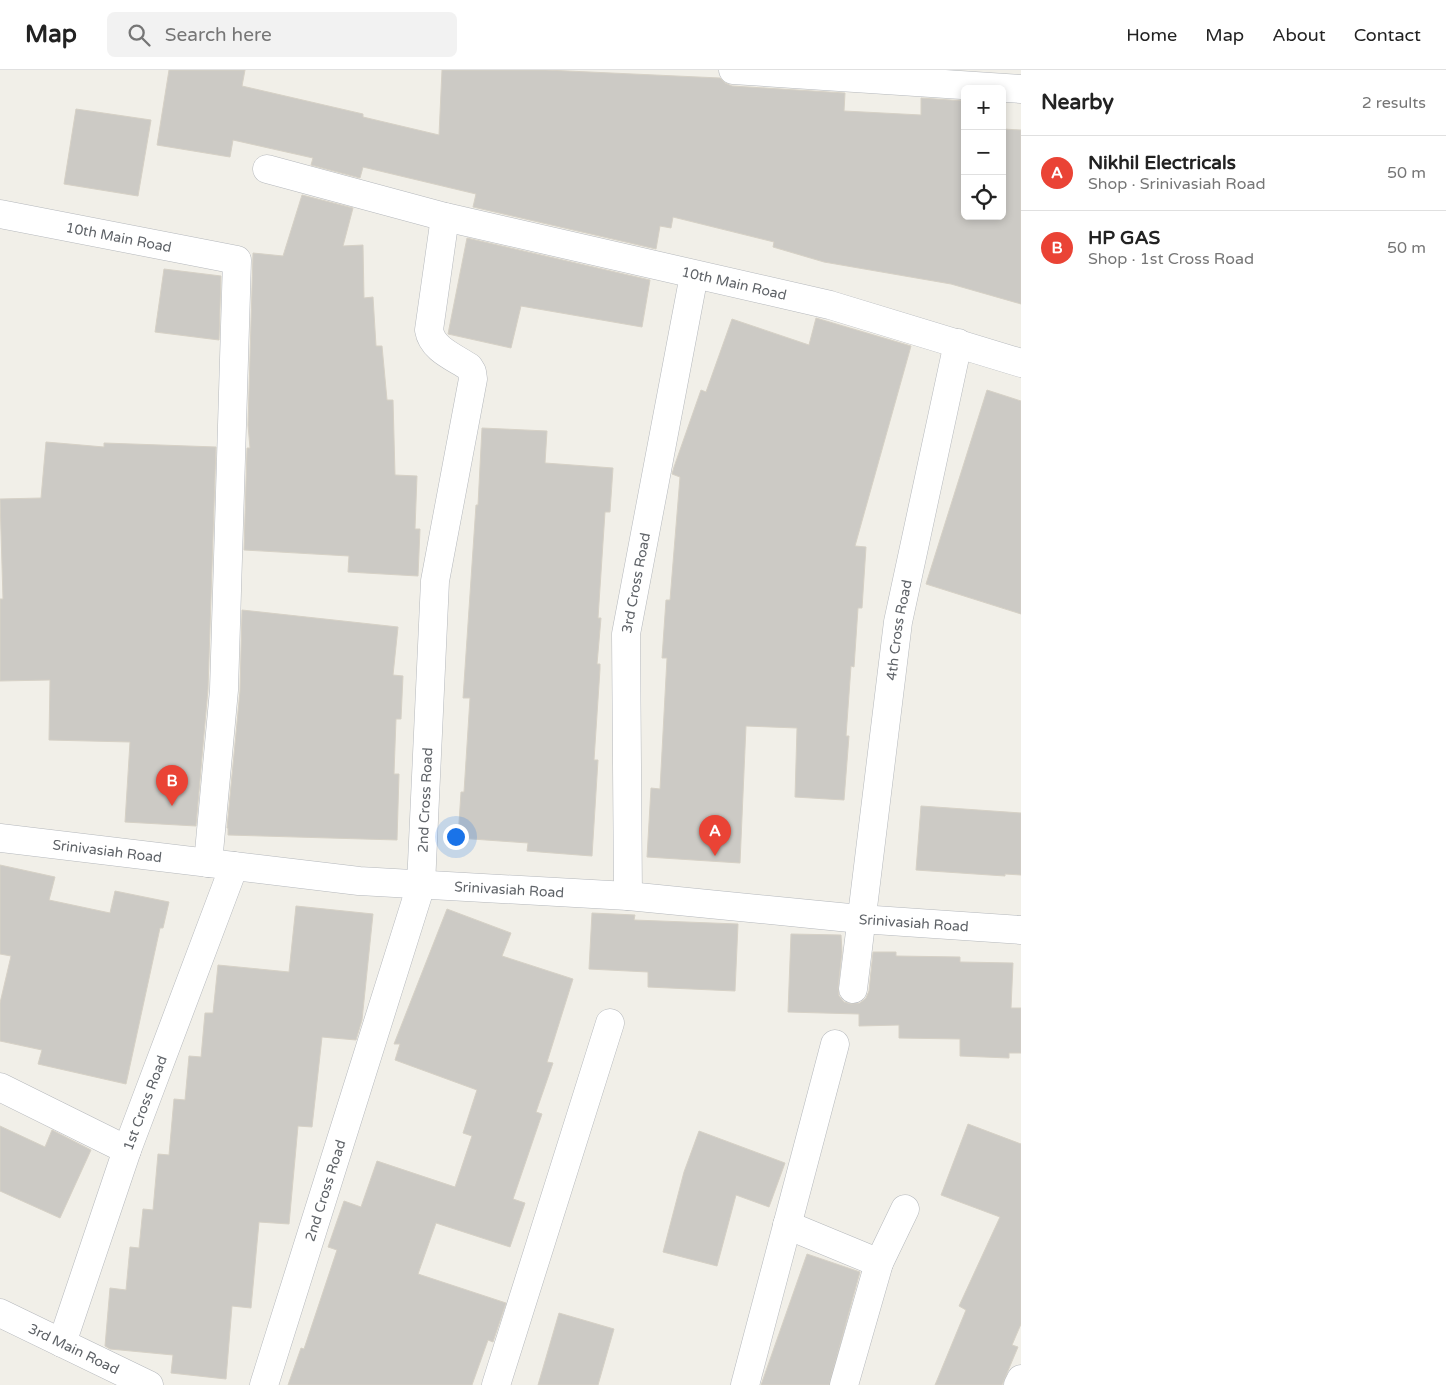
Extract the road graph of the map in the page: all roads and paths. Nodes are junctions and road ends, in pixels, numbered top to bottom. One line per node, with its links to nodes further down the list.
1 (733, 70): 2 (street)
2 (1021, 89)
3 (267, 169): 5 (street, 10th Main Road)
4 (0, 214): 6 (street, 10th Main Road)
5 (445, 217): 7 (street, 10th Main Road); 12 (street, 2nd Cross Road)
6 (238, 260): 11 (street, 1st Cross Road)
7 (694, 274): 8 (street, 10th Main Road); 13 (street, 3rd Cross Road)
8 (958, 343): 9 (street, 10th Main Road); 14 (street, 4th Cross Road)
9 (1021, 363)
10 (0, 838): 11 (street, Srinivasiah Road)
11 (221, 865): 12 (street, Srinivasiah Road); 20 (street, 1st Cross Road)
12 (421, 885): 13 (street, Srinivasiah Road); 28 (street, 2nd Cross Road)
13 (628, 896): 14 (street, Srinivasiah Road)
14 (860, 919): 15 (street, Srinivasiah Road); 16 (street, 4th Cross Road)
15 (1021, 930)
16 (853, 989)
17 (610, 1023): 29 (street)
18 (835, 1044): 22 (street)
19 (0, 1087): 20 (street)
20 (127, 1150): 25 (street, 1st Cross Road)
21 (905, 1209): 23 (street)
22 (787, 1225): 23 (street); 30 (street)
23 (879, 1264): 31 (street)
24 (0, 1312): 25 (street, 3rd Main Road)
25 (62, 1343): 27 (street, 3rd Main Road)
26 (1021, 1379): 32 (street)
27 (149, 1385)
28 (264, 1385)
29 (496, 1385)
30 (745, 1385)
31 (844, 1385)
32 (1018, 1385)

